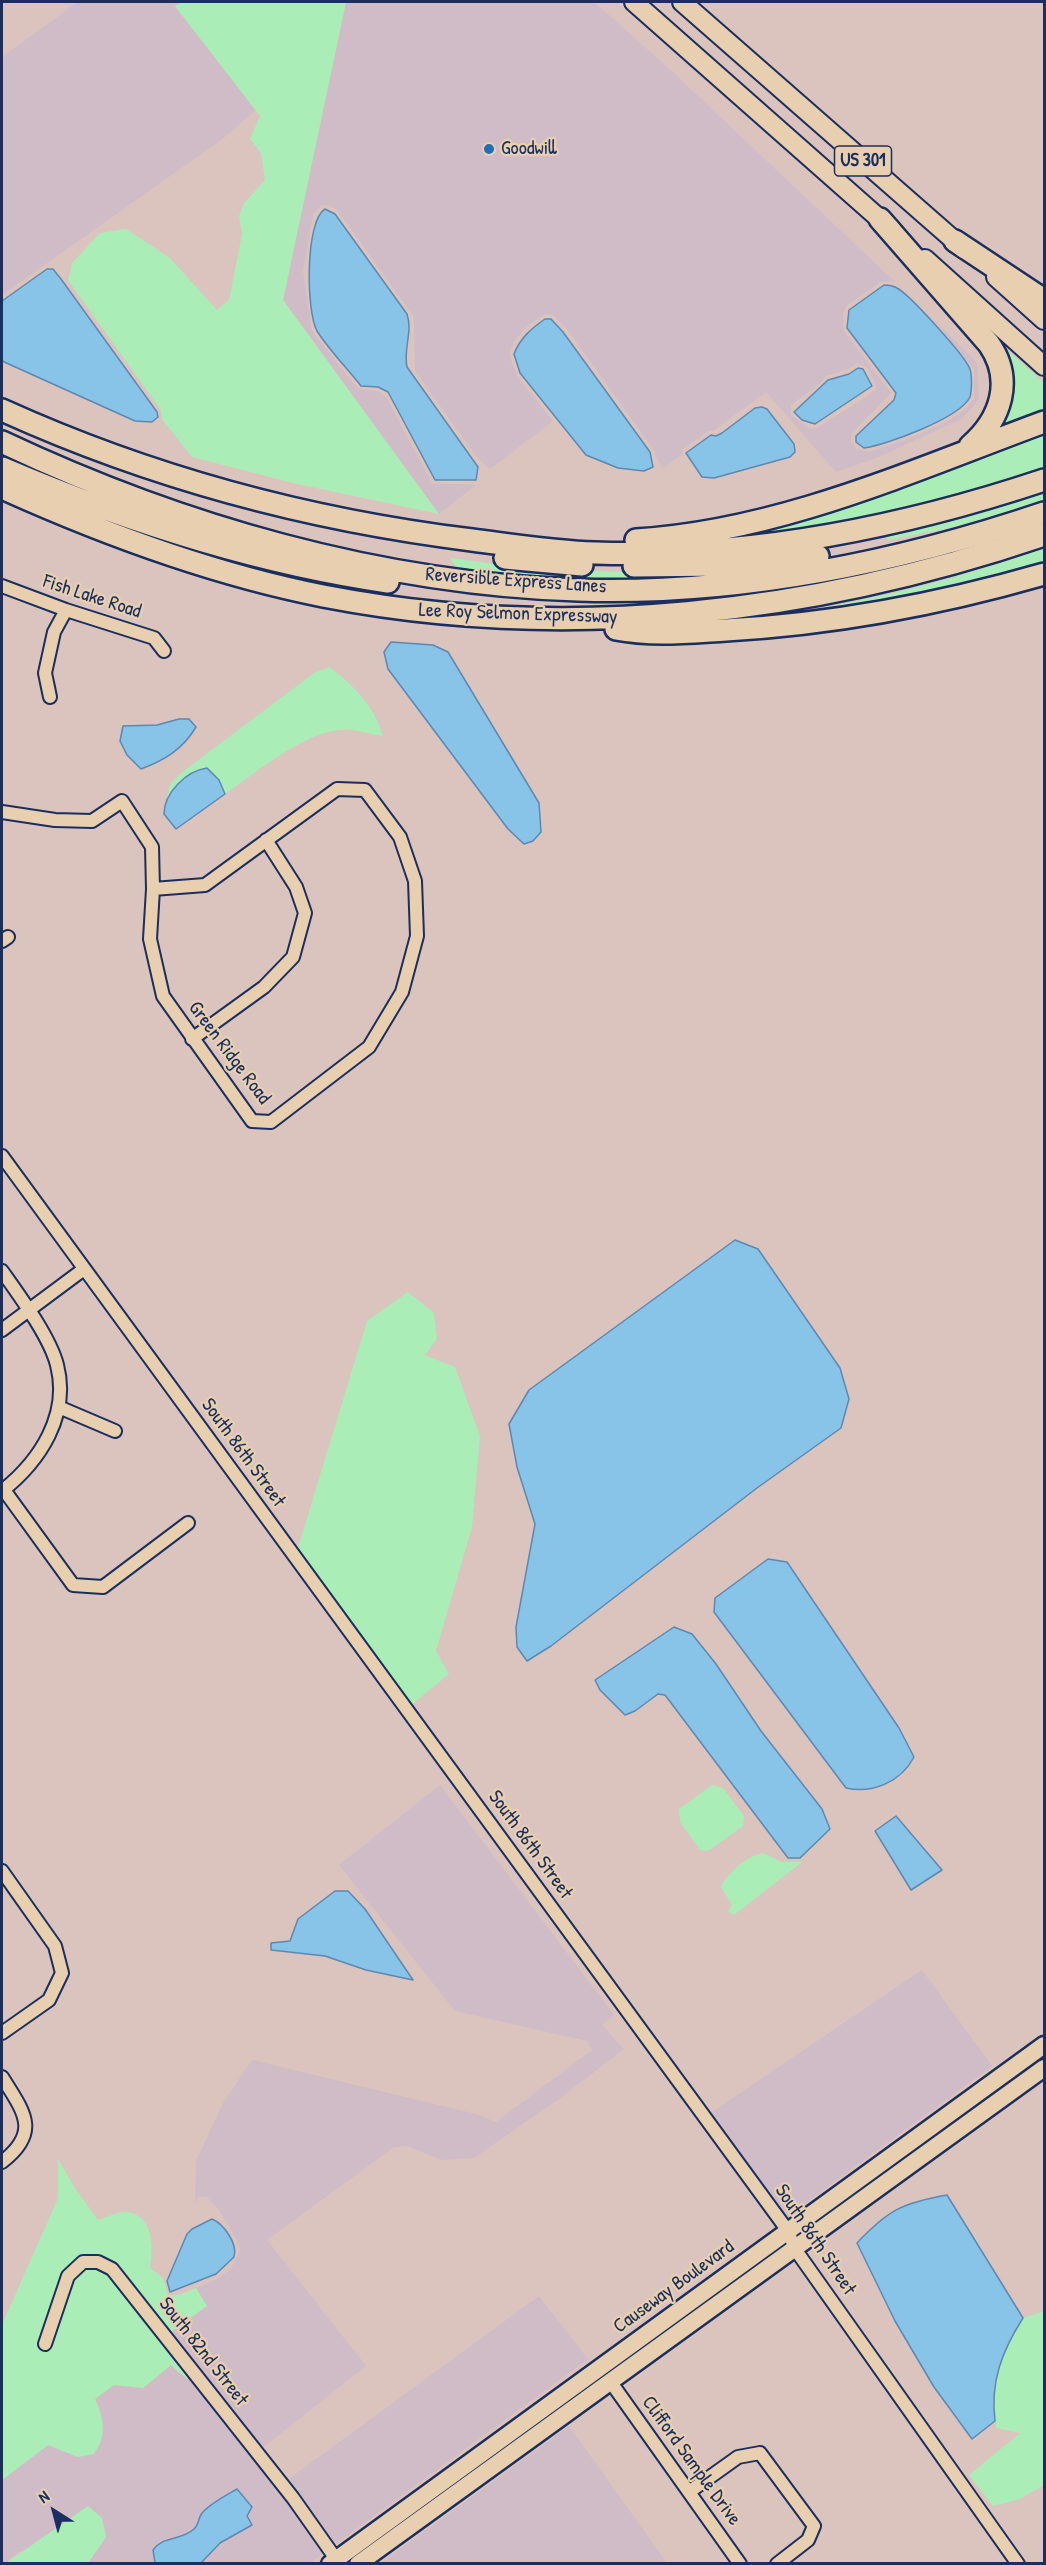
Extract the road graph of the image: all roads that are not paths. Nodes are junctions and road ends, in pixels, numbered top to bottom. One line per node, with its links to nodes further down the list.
1 (633, 2): 3 (main road, US 301)
2 (682, 2): 4 (main road, US 301)
3 (880, 219): 7 (main road, US 301); 11 (highway)
4 (955, 241): 5 (highway); 6 (main road, US 301)
5 (1044, 300)
6 (1044, 320)
7 (1044, 366)
8 (2, 410): 17 (highway)
9 (1044, 422): 11 (highway)
10 (2, 442): 21 (highway, Reversible Express Lanes)
11 (964, 452): 19 (highway)
12 (2, 468): 21 (highway)
13 (1044, 480): 19 (highway)
14 (2, 488): 24 (highway, Lee Roy Selmon Expressway)
15 (1044, 513): 18 (highway, Reversible Express Lanes)
16 (1044, 535): 24 (highway, Lee Roy Selmon Expressway)
17 (440, 542): 18 (highway); 19 (highway)
18 (929, 547): 21 (highway, Reversible Express Lanes)
19 (545, 548)
20 (1044, 574): 24 (highway)
21 (428, 582)
22 (2, 586): 23 (street, Fish Lake Road)
23 (66, 610): 25 (street, Fish Lake Road); 26 (street)
24 (575, 620)
25 (164, 651)
26 (50, 697)
27 (2, 812): 29 (street, Green Ridge Road)
28 (266, 840): 29 (street, Green Ridge Road); 30 (street); 30 (street, Green Ridge Road)
29 (153, 889): 30 (street, Green Ridge Road)
30 (192, 1039)
31 (2, 1155): 32 (street, South 86th Street)
32 (84, 1269): 34 (street); 48 (street, South 86th Street)
33 (2, 1271): 34 (street)
34 (29, 1309): 35 (street); 36 (street)
35 (2, 1330)
36 (61, 1408): 37 (street); 38 (street)
37 (114, 1431)
38 (3, 1491): 39 (street)
39 (188, 1523)
40 (2, 1871): 41 (street)
41 (2, 2033)
42 (1044, 2045): 43 (main road, Causeway Boulevard)
43 (1029, 2056): 46 (main road); 48 (main road, Causeway Boulevard)
44 (1044, 2068): 46 (main road, Causeway Boulevard)
45 (2, 2077): 47 (street)
46 (949, 2138): 49 (main road, Causeway Boulevard)
47 (2, 2162)
48 (788, 2231): 49 (street, South 86th Street); 51 (main road, Causeway Boulevard)
49 (795, 2249): 52 (main road, Causeway Boulevard); 61 (street, South 86th Street)
50 (45, 2344): 57 (street, South 82nd Street)
51 (627, 2347): 53 (main road, Causeway Boulevard); 54 (main road)
52 (610, 2381): 54 (main road, Causeway Boulevard); 55 (street, Clifford Sample Drive)
53 (520, 2424): 56 (main road); 57 (main road, Causeway Boulevard)
54 (530, 2439): 56 (main road, Causeway Boulevard)
55 (689, 2492): 59 (street, Clifford Sample Drive); 60 (street)
56 (427, 2513): 58 (main road, Causeway Boulevard)
57 (337, 2562)
58 (357, 2564)
59 (740, 2564)
60 (777, 2564)
61 (1018, 2564)

